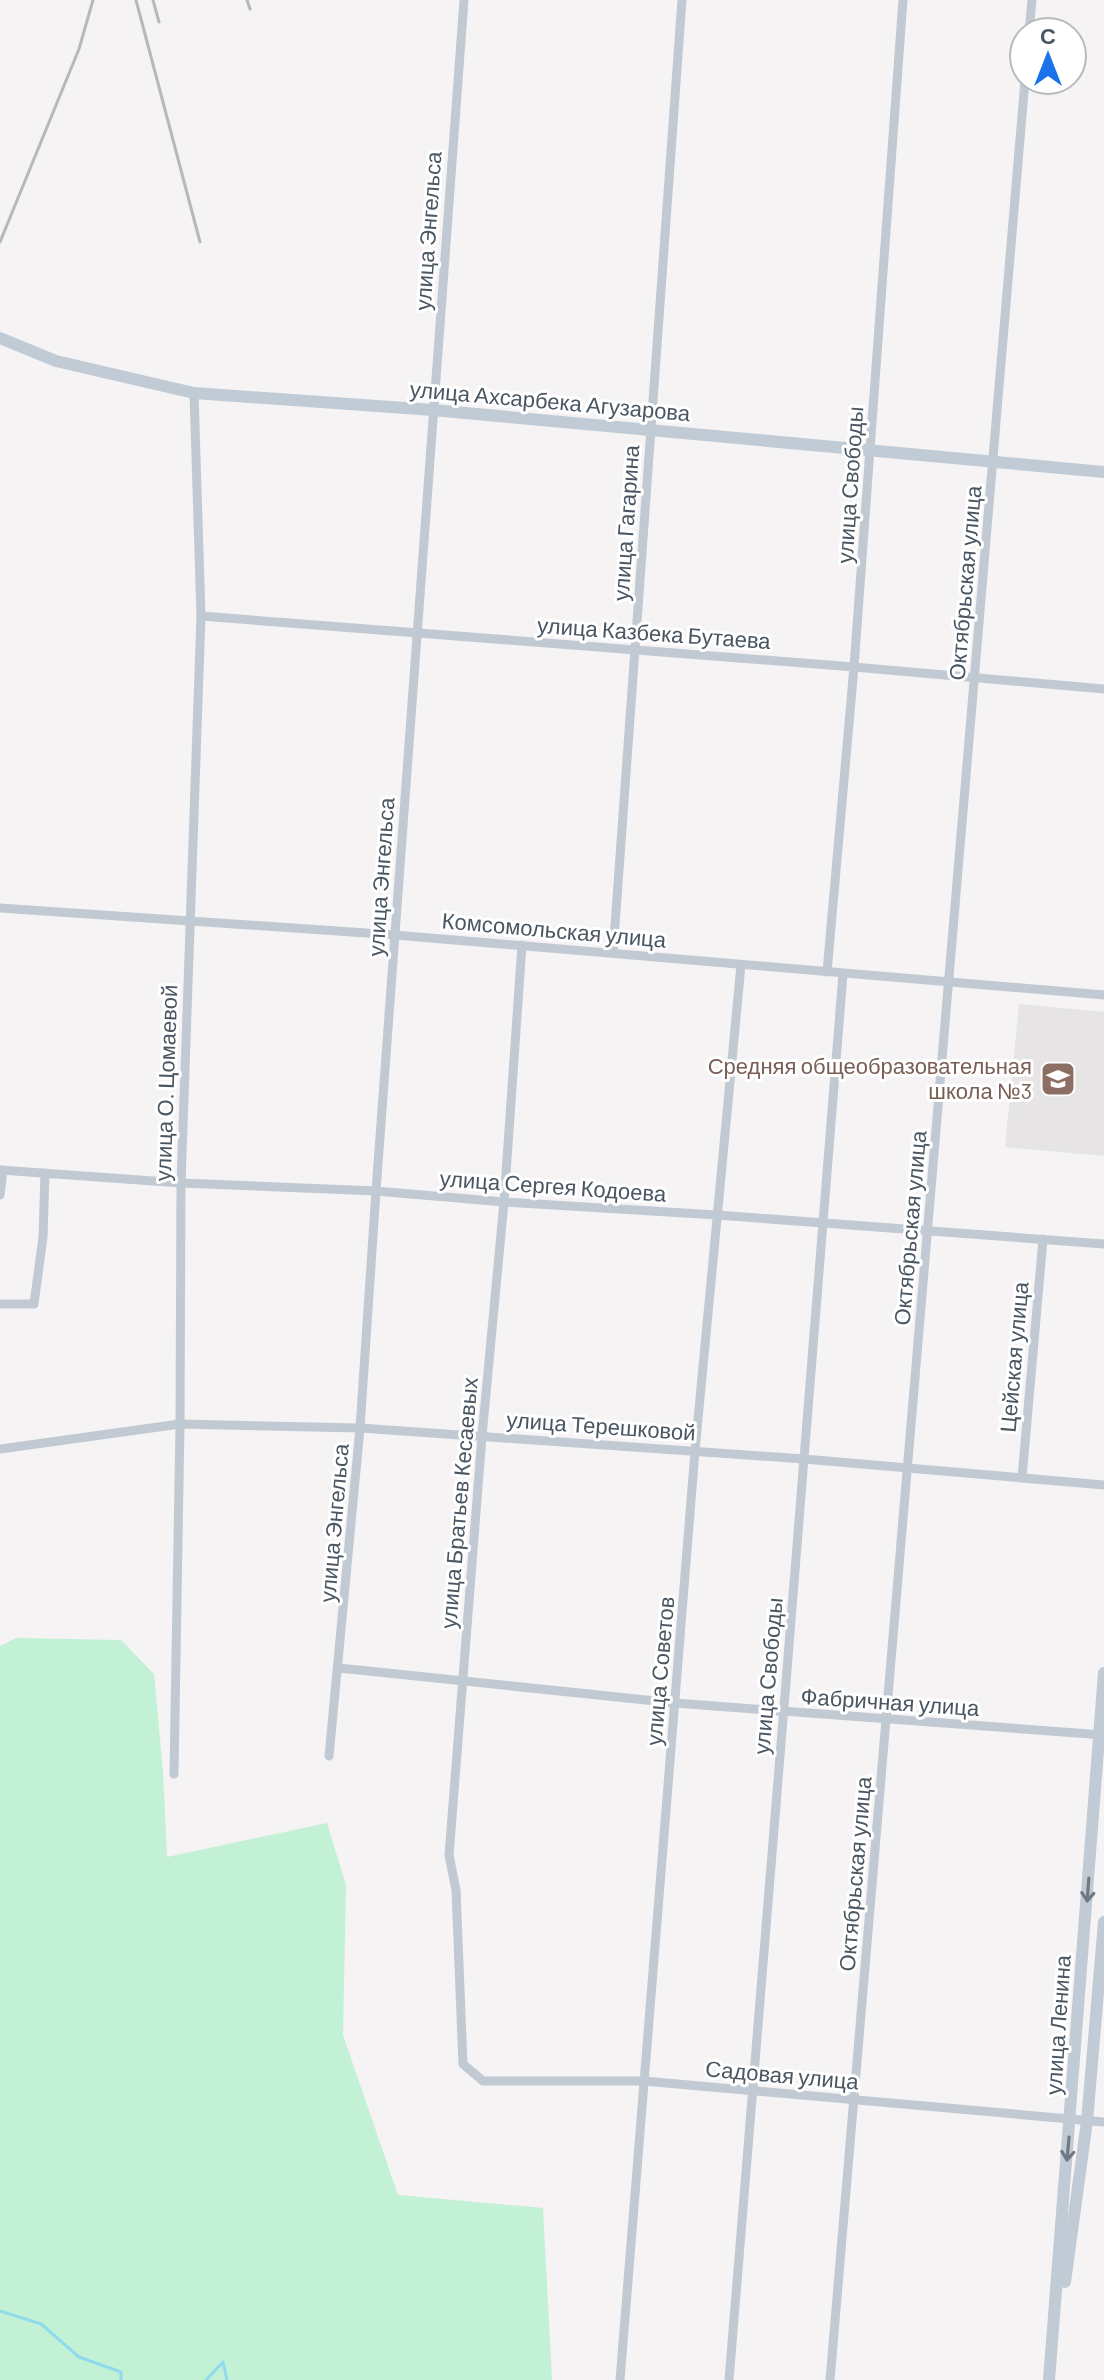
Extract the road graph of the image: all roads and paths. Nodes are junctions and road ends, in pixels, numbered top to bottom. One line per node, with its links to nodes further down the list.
1 (464, 0): 7 (street, улица Энгельса)
2 (682, 0): 8 (street, улица Гагарина)
3 (903, 0): 9 (street, улица Свободы)
4 (1024, 96): 10 (street, Октябрьская улица)
5 (0, 338): 6 (street, улица Ахсарбека Агузарова)
6 (194, 393): 7 (street, улица Ахсарбека Агузарова); 12 (street, улица О. Цомаевой)
7 (433, 410): 8 (street, улица Ахсарбека Агузарова); 13 (street, улица Энгельса)
8 (651, 431): 9 (street, улица Ахсарбека Агузарова); 14 (street, улица Гагарина)
9 (870, 451): 10 (street, улица Ахсарбека Агузарова); 15 (street, улица Свободы)
10 (994, 463): 11 (street, улица Ахсарбека Агузарова); 16 (street, Октябрьская улица)
11 (1104, 472)
12 (201, 616): 13 (street, улица Казбека Бутаева); 19 (street, улица О. Цомаевой)
13 (417, 633): 14 (street, улица Казбека Бутаева); 20 (street, улица Энгельса)
14 (634, 649): 15 (street, улица Казбека Бутаева); 22 (street, улица Гагарина)
15 (854, 667): 16 (street, улица Казбека Бутаева); 24 (street, улица Свободы)
16 (975, 677): 17 (street, улица Казбека Бутаева); 26 (street, Октябрьская улица)
17 (1104, 689)
18 (0, 908): 19 (street, Комсомольская улица)
19 (189, 919): 20 (street, Комсомольская улица); 30 (street, улица О. Цомаевой)
20 (395, 935): 21 (street, Комсомольская улица); 31 (street, улица Энгельса)
21 (522, 945): 22 (street, Комсомольская улица); 33 (street, улица Братьев Кесаевых)
22 (613, 953): 23 (street, Комсомольская улица)
23 (741, 965): 24 (street, Комсомольская улица); 34 (street, улица Советов)
24 (827, 972): 25 (street, Комсомольская улица)
25 (843, 974): 26 (street, Комсомольская улица); 35 (street, улица Свободы)
26 (950, 983): 27 (street, Комсомольская улица); 36 (street, Октябрьская улица)
27 (1104, 995)
28 (2, 1170): 29 (street, улица Сергея Кодоева); 32 (street)
29 (45, 1173): 30 (street, улица Сергея Кодоева); 39 (street)
30 (181, 1183): 31 (street, улица Сергея Кодоева); 40 (street, улица О. Цомаевой)
31 (376, 1191): 33 (street, улица Сергея Кодоева); 41 (street, улица Энгельса)
32 (0, 1195)
33 (504, 1202): 34 (street, улица Сергея Кодоева); 42 (street, улица Братьев Кесаевых)
34 (717, 1215): 35 (street, улица Сергея Кодоева); 44 (street, улица Советов)
35 (822, 1224): 36 (street, улица Сергея Кодоева); 45 (street, улица Свободы)
36 (928, 1231): 37 (street, улица Сергея Кодоева); 46 (street, Октябрьская улица)
37 (1043, 1239): 38 (street, улица Сергея Кодоева); 47 (street, Цейская улица)
38 (1104, 1244)
39 (0, 1304)
40 (180, 1424): 41 (street, улица Терешковой); 43 (street, улица Терешковой); 57 (street, улица О. Цомаевой)
41 (360, 1428): 42 (street, улица Терешковой); 49 (street, улица Энгельса)
42 (482, 1436): 44 (street, улица Терешковой); 51 (street, улица Братьев Кесаевых)
43 (0, 1449)
44 (695, 1451): 45 (street, улица Терешковой); 52 (street, улица Советов)
45 (804, 1459): 46 (street, улица Терешковой); 53 (street, улица Свободы)
46 (907, 1467): 47 (street, улица Терешковой); 54 (street, Октябрьская улица)
47 (1022, 1478): 48 (street, улица Терешковой)
48 (1104, 1485)
49 (339, 1668): 51 (street, Фабричная улица); 56 (street, улица Энгельса)
50 (1104, 1673): 55 (street, улица Ленина)
51 (464, 1681): 52 (street, Фабричная улица); 59 (street, улица Братьев Кесаевых)
52 (675, 1703): 53 (street, Фабричная улица); 60 (street, улица Советов)
53 (783, 1712): 54 (street, Фабричная улица); 61 (street, улица Свободы)
54 (886, 1720): 55 (street, Фабричная улица); 62 (street, Октябрьская улица)
55 (1102, 1735): 63 (street, улица Ленина, one-way to 63)
56 (329, 1756)
57 (174, 1774)
58 (1104, 1922): 64 (street, улица Ленина)
59 (463, 2064): 60 (street, Садовая улица)
60 (644, 2081): 61 (street, Садовая улица); 66 (street, улица Советов)
61 (755, 2091): 62 (street, Садовая улица); 67 (street, улица Свободы)
62 (855, 2100): 63 (street, Садовая улица); 68 (street, Октябрьская улица)
63 (1071, 2119): 64 (street, Садовая улица); 69 (street, улица Ленина, one-way to 69)
64 (1087, 2121): 65 (street, Садовая улица); 69 (street, улица Ленина)
65 (1104, 2122)
66 (620, 2380)
67 (729, 2380)
68 (830, 2380)
69 (1050, 2380)

